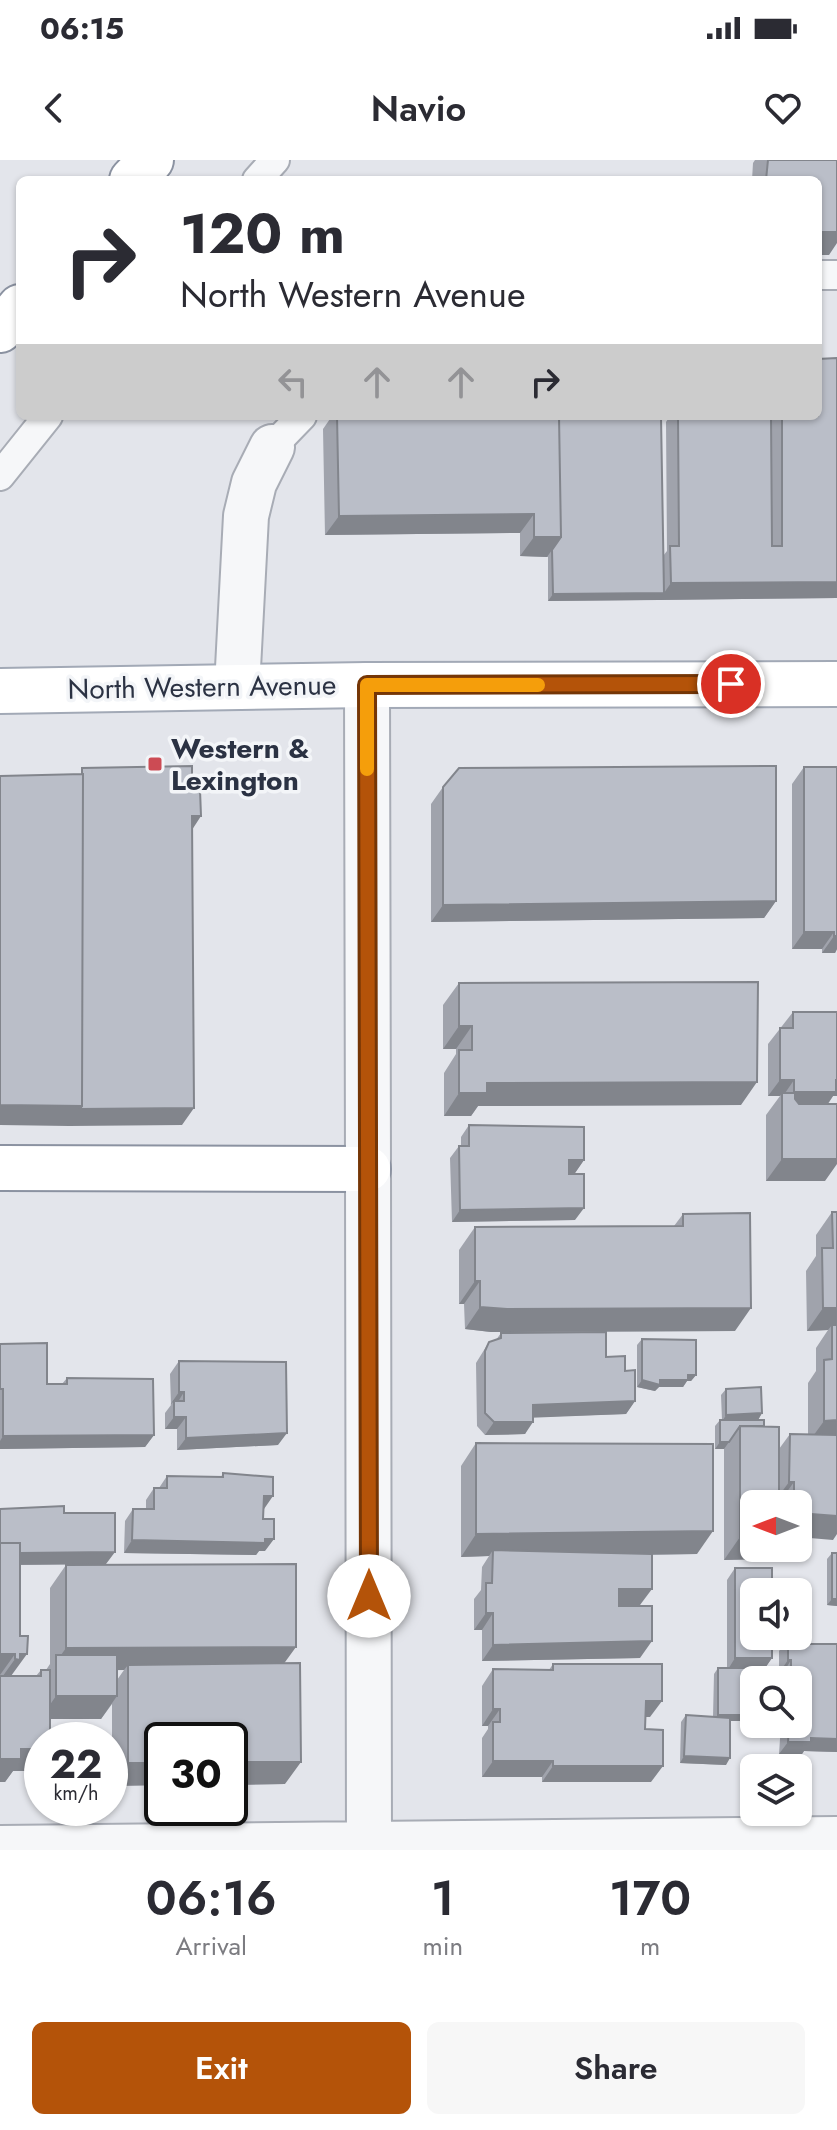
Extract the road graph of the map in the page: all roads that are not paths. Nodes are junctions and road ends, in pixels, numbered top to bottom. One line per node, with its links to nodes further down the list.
1 (151, 160): 3 (main road)
2 (275, 160): 4 (lane)
3 (136, 176)
4 (261, 176)
5 (16, 312): 6 (main road)
6 (0, 330)
7 (45, 420): 10 (lane)
8 (298, 420): 9 (lane)
9 (272, 447): 13 (street)
10 (0, 476)
11 (837, 684): 12 (main road, North Western Avenue)
12 (367, 685): 13 (main road, North Western Avenue); 16 (street)
13 (237, 687): 14 (main road, North Western Avenue)
14 (0, 691)
15 (0, 1168): 16 (main road)
16 (368, 1169): 18 (street)
17 (837, 1839): 18 (street)
18 (369, 1846): 19 (street)
19 (0, 1848)

